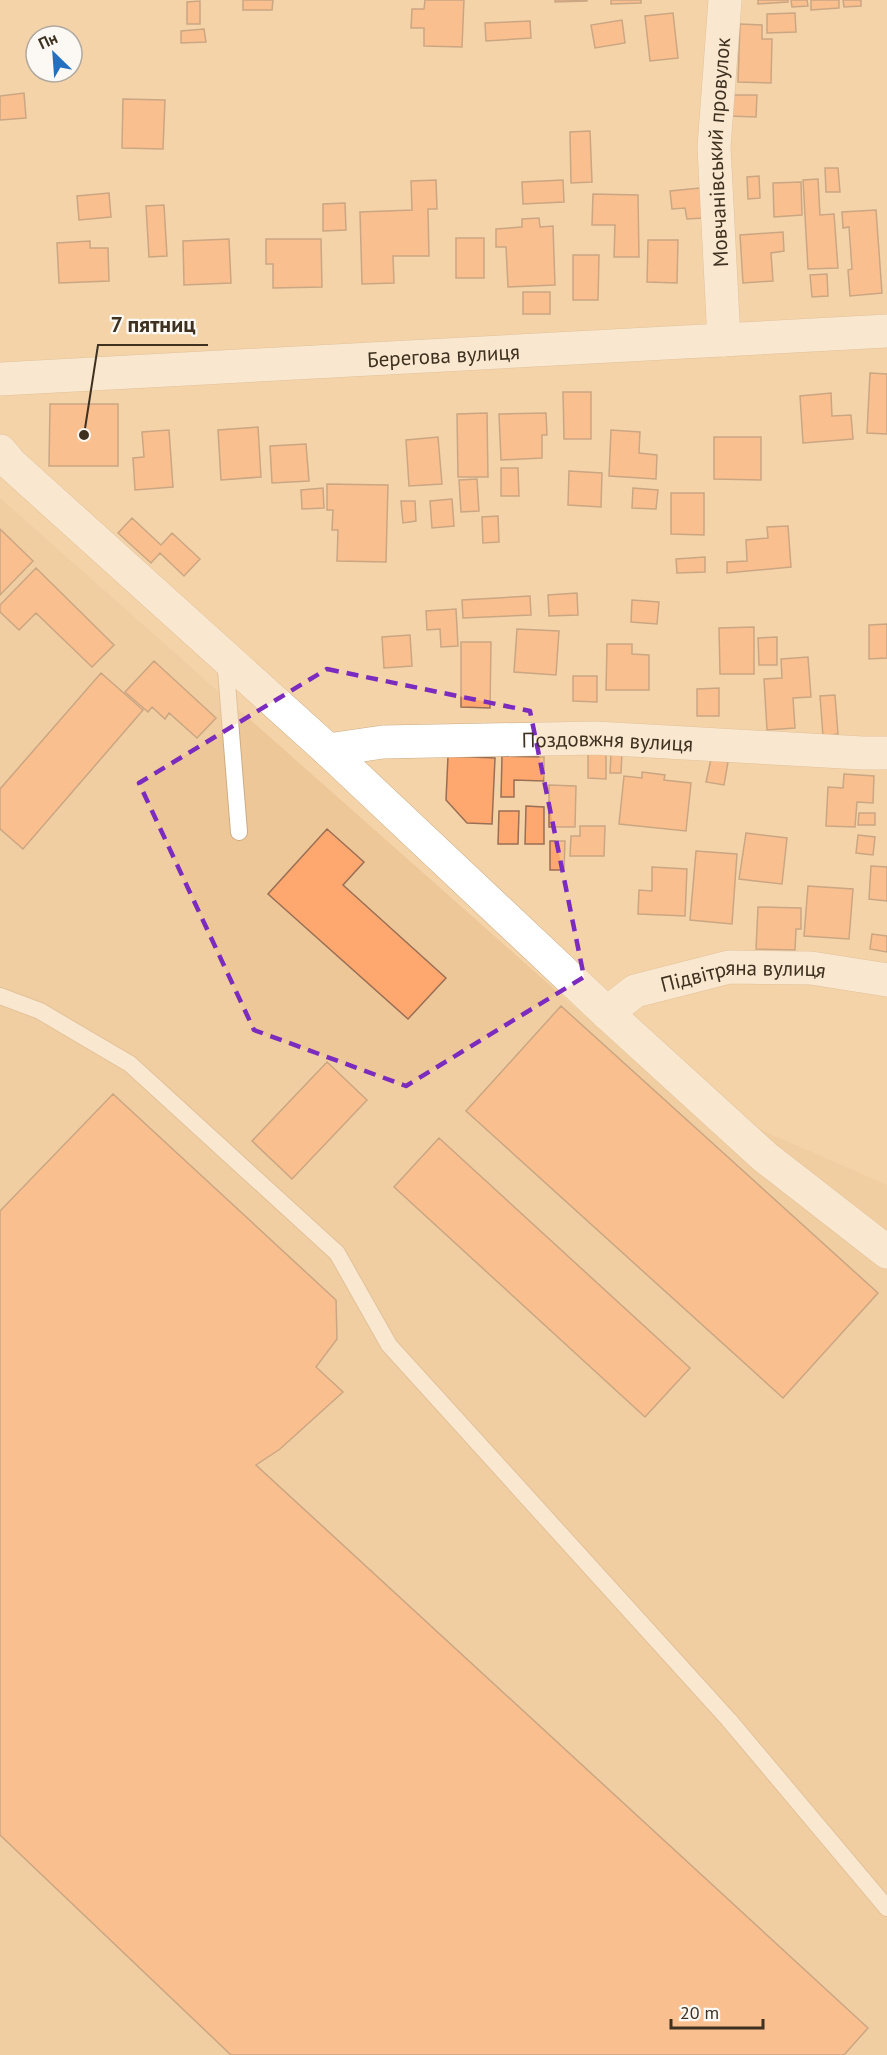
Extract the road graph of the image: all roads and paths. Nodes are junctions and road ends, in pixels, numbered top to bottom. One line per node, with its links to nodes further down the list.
1 (725, 0): 3 (street, Мовчанівський провулок)
2 (887, 331): 3 (street, Берегова вулиця)
3 (724, 340): 4 (street, Берегова вулиця)
4 (0, 380)
5 (0, 451): 6 (street)
6 (225, 657): 7 (street); 9 (lane)
7 (328, 750): 8 (street, Поздовжня вулиця); 12 (street)
8 (887, 753)
9 (239, 832)
10 (887, 980): 12 (street, Підвітряна вулиця)
11 (0, 996): 14 (lane)
12 (607, 1013): 13 (street)
13 (887, 1252)
14 (887, 1908)

